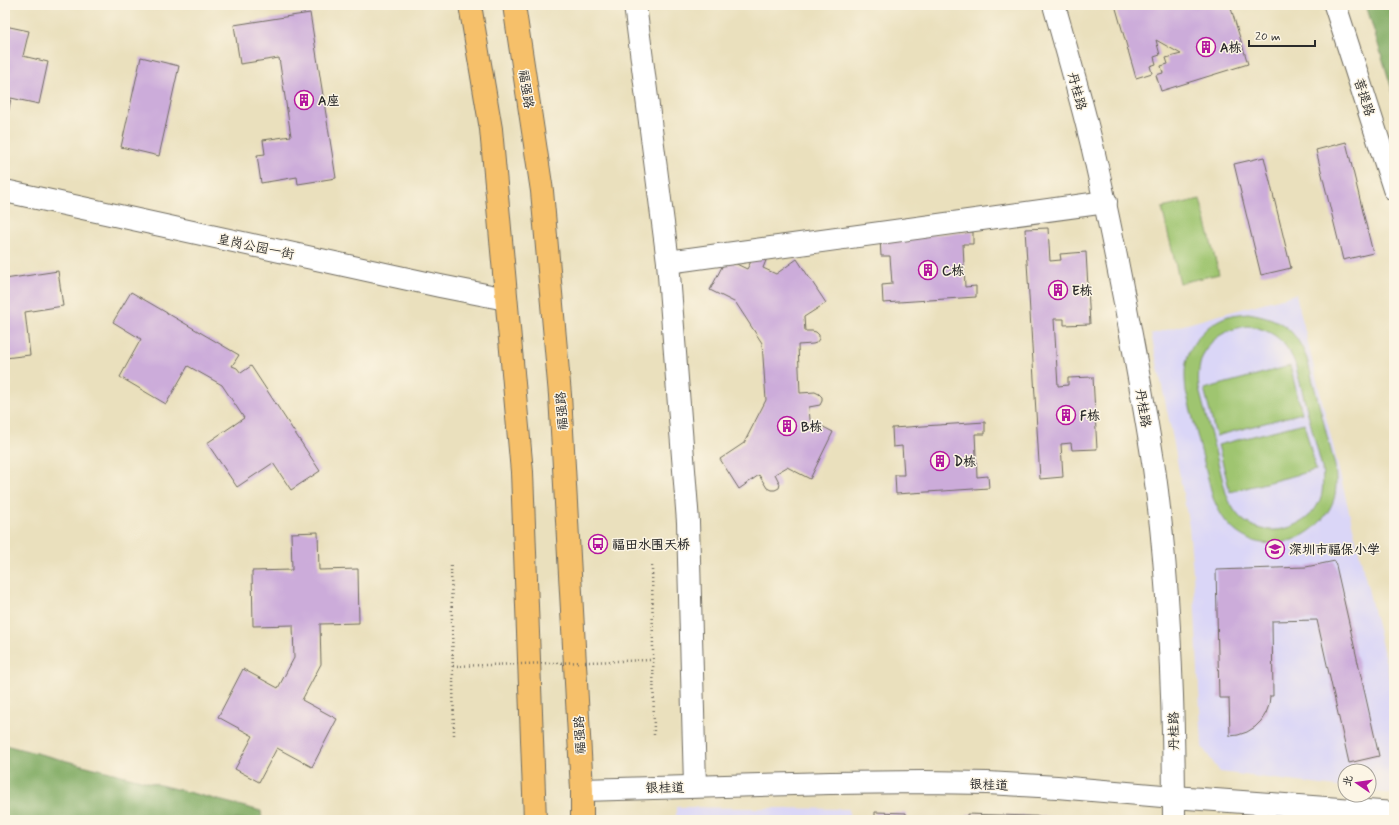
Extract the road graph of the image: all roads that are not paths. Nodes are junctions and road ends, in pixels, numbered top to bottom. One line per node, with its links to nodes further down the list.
1 (470, 5): 10 (main road)
2 (514, 5): 12 (main road, 福强路)
3 (635, 5): 9 (street)
4 (1054, 5): 8 (street, 丹桂路)
5 (1335, 5): 6 (street, 菩提路)
6 (1394, 189)
7 (5, 191): 10 (street, 皇岗公园一街)
8 (1106, 202): 9 (street); 13 (street, 丹桂路)
9 (668, 262): 11 (street)
10 (506, 299): 15 (main road)
11 (695, 786): 12 (street, 银桂道); 13 (street, 银桂道)
12 (582, 790): 16 (main road, 福强路)
13 (1174, 797): 14 (street, 银桂道); 17 (street, 丹桂路)
14 (1394, 813)
15 (535, 820)
16 (582, 820)
17 (1174, 820)

